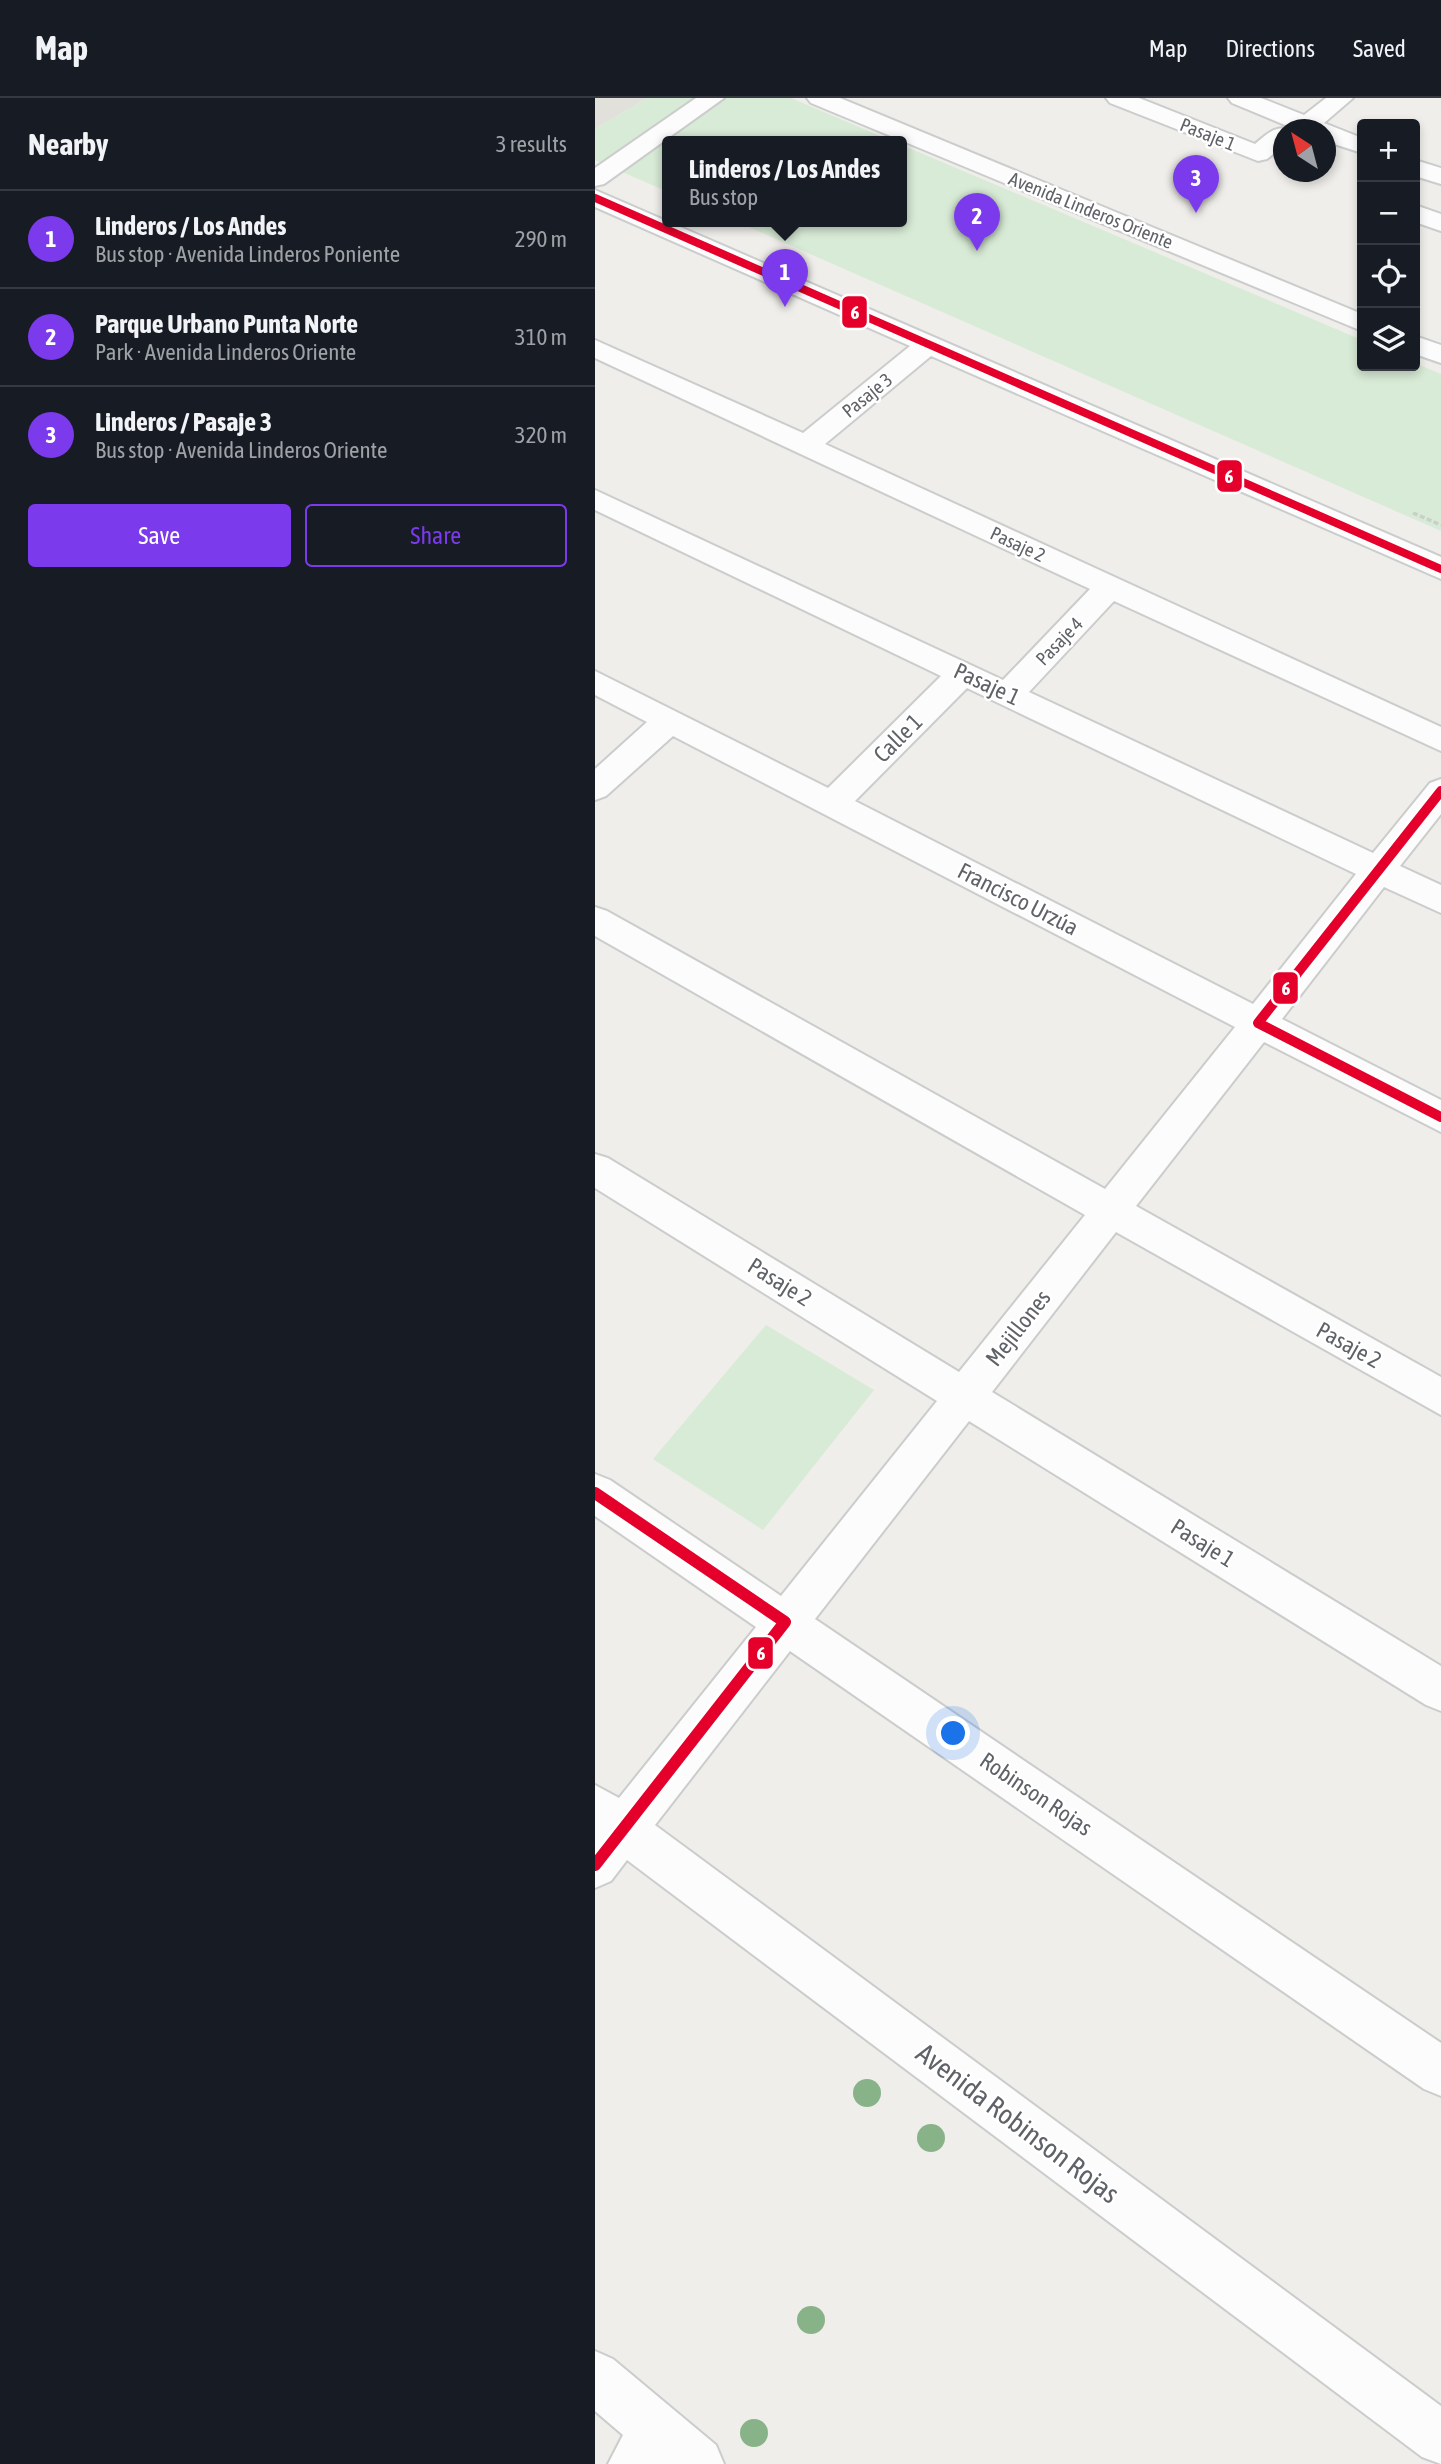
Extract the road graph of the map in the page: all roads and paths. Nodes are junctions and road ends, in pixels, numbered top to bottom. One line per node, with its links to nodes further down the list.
1 (712, 98): 13 (street)
2 (819, 98): 17 (street, Avenida Linderos Oriente)
3 (1118, 98): 10 (street, Pasaje 1)
4 (1240, 98): 6 (street)
5 (1341, 98): 7 (street)
6 (1285, 119)
7 (1315, 119)
8 (1336, 138): 9 (street)
9 (1357, 144)
10 (1273, 146)
11 (1420, 168): 12 (street)
12 (1441, 177)
13 (595, 179)
14 (595, 198): 18 (street)
15 (1420, 215): 16 (street)
16 (1441, 223)
17 (1357, 321)
18 (929, 344): 22 (street, Pasaje 3); 24 (street)
19 (1420, 346): 21 (street)
20 (595, 348): 22 (street, Pasaje 2)
21 (1441, 355)
22 (805, 446): 25 (street, Pasaje 2)
23 (595, 499): 26 (street, Pasaje 1)
24 (1441, 569)
25 (1110, 587): 28 (street, Pasaje 4); 30 (street, Pasaje 2)
26 (963, 673): 28 (street, Pasaje 1); 33 (street, Calle 1)
27 (595, 682): 29 (street, Francisco Urzúa)
28 (1008, 694): 34 (street, Pasaje 1)
29 (670, 720): 31 (street); 33 (street, Francisco Urzúa)
30 (1441, 740)
31 (595, 788)
32 (1441, 791): 34 (street, Mejillones)
33 (832, 804): 37 (street, Francisco Urzúa)
34 (1379, 870): 35 (street); 37 (street, Mejillones)
35 (1441, 900)
36 (595, 920): 40 (street)
37 (1258, 1023): 38 (street, Francisco Urzúa); 40 (street, Mejillones)
38 (1441, 1117)
39 (595, 1168): 41 (street, Pasaje 2)
40 (1110, 1210): 41 (street, Mejillones); 42 (street, Pasaje 2)
41 (964, 1396): 44 (street, Mejillones); 45 (street, Pasaje 1)
42 (1441, 1397)
43 (595, 1493): 44 (street, Robinson Rojas)
44 (785, 1622): 46 (street, Mejillones); 47 (street, Robinson Rojas)
45 (1441, 1690)
46 (605, 1834): 49 (street, Avenida Robinson Rojas)
47 (1441, 2072)
48 (595, 2377): 50 (street)
49 (1441, 2438)
50 (646, 2447): 51 (street)
51 (697, 2464)

